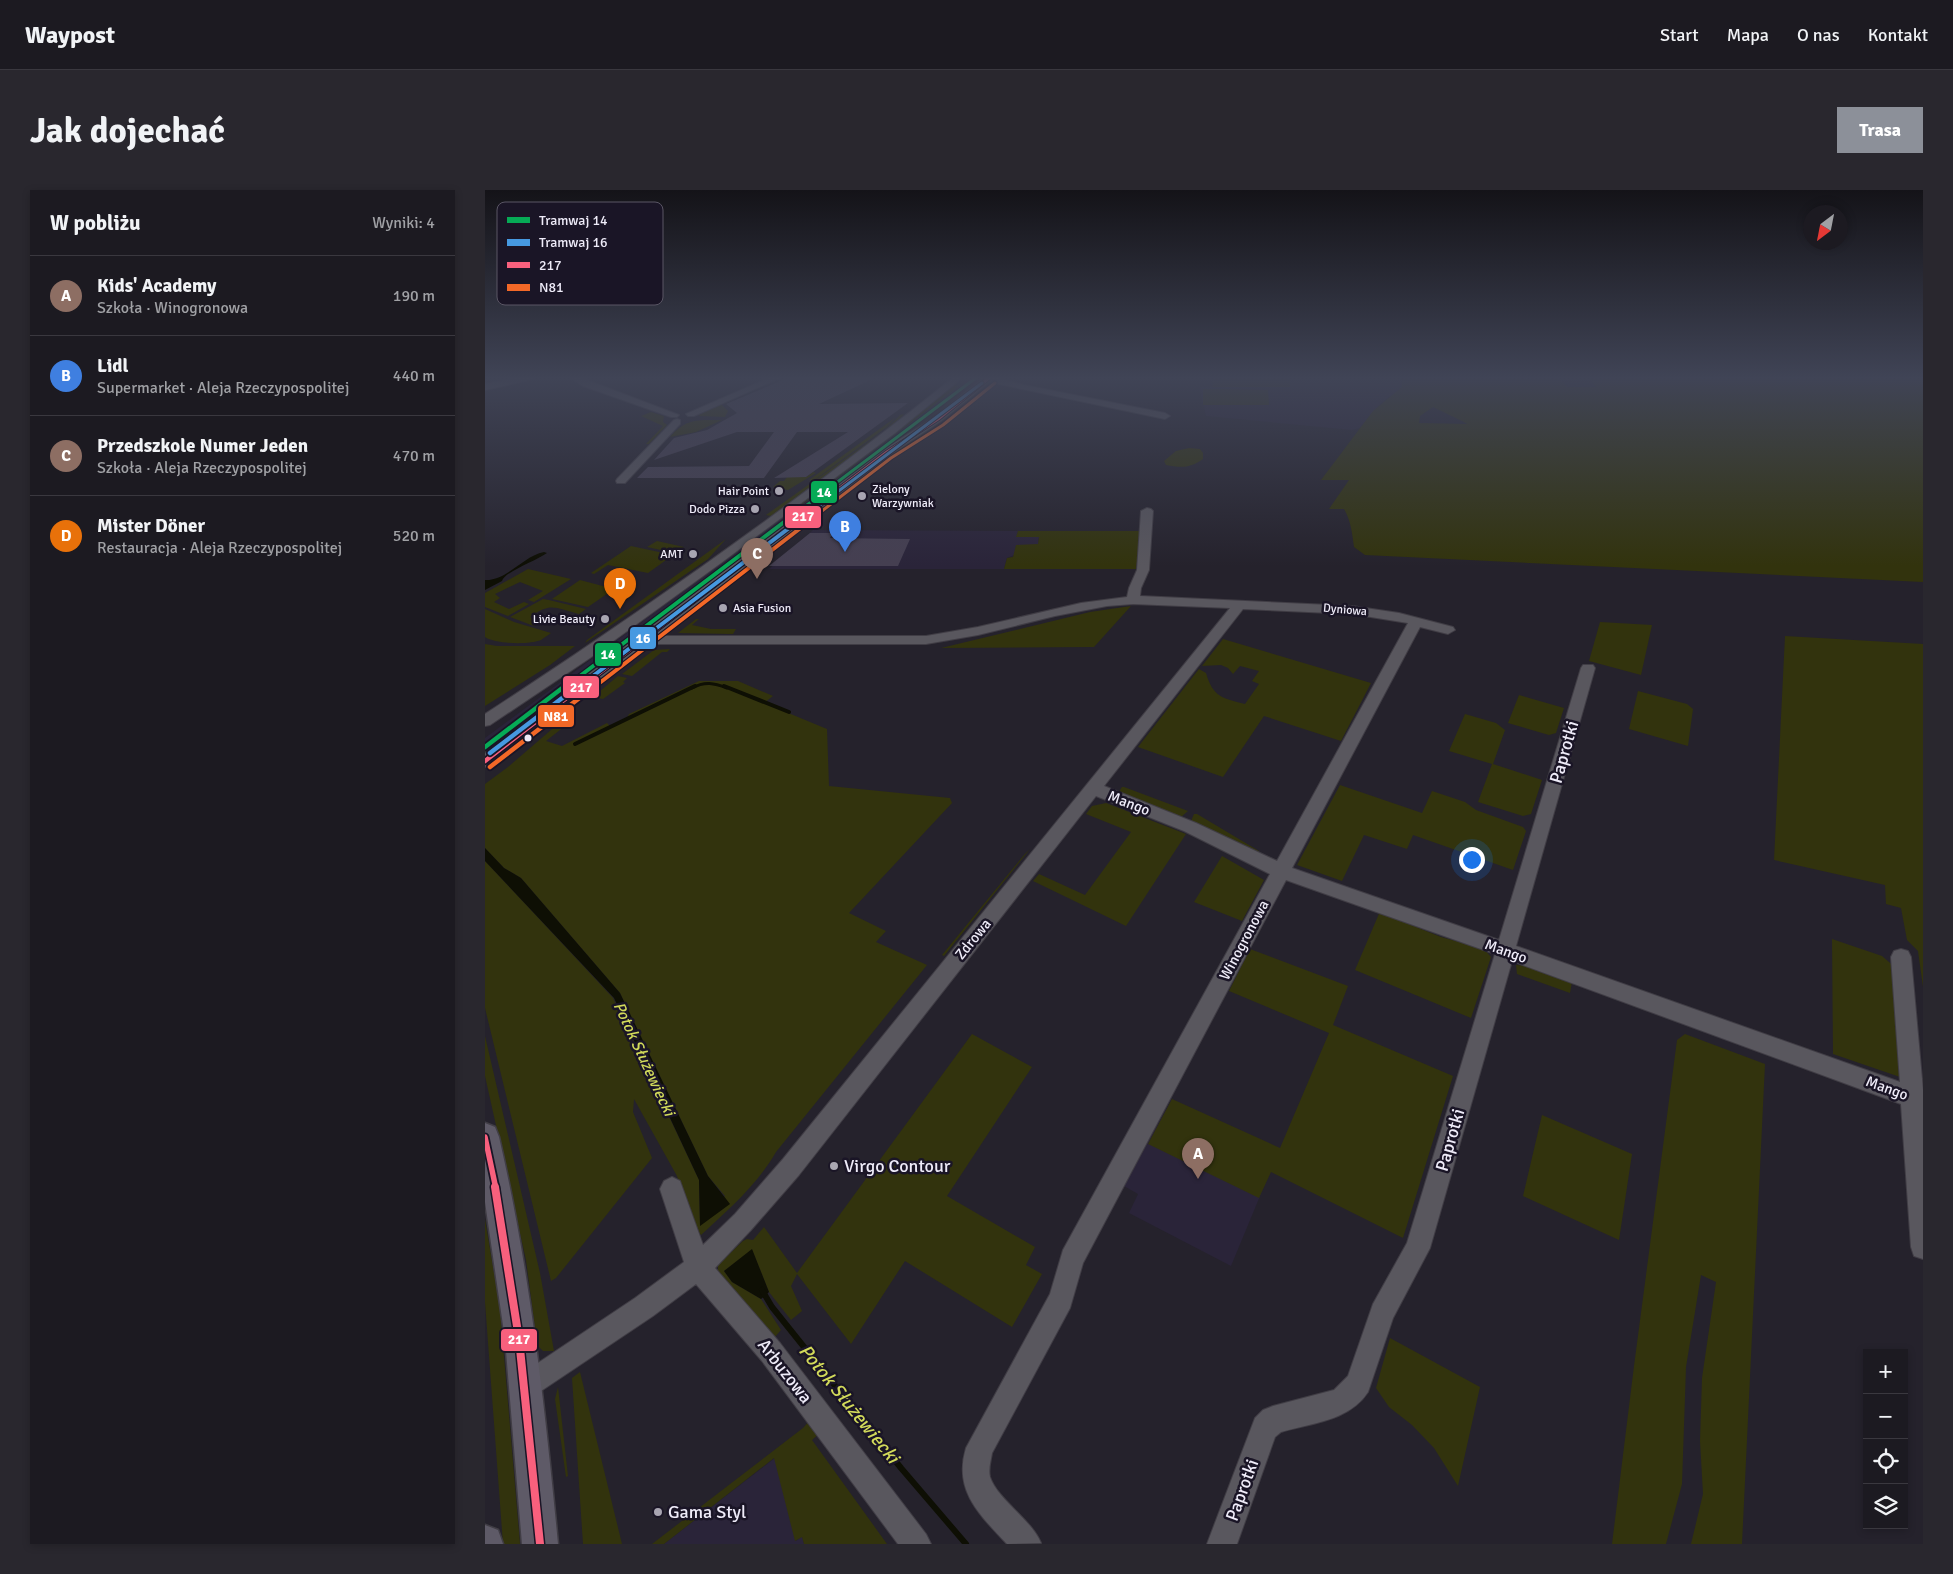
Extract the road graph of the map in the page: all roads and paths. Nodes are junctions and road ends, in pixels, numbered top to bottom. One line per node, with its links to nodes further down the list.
1 (657, 440): 4 (street)
2 (880, 440): 12 (street)
3 (905, 440): 10 (street)
4 (621, 481)
5 (1147, 512): 6 (street)
6 (1133, 600): 7 (street, Dyniowa); 10 (street, Dyniowa)
7 (1240, 604): 8 (street, Dyniowa); 14 (street, Zdrowa)
8 (1416, 622): 9 (street, Dyniowa); 15 (street, Winogronowa)
9 (1448, 630)
10 (642, 640): 13 (street)
11 (1588, 668): 16 (street, Paprotki)
12 (485, 721)
13 (485, 761)
14 (1094, 789): 15 (street, Mango); 22 (street, Zdrowa)
15 (1281, 871): 16 (street, Mango); 26 (street, Winogronowa)
16 (1506, 950): 18 (street, Mango); 27 (street, Paprotki)
17 (1901, 957): 18 (street)
18 (1918, 1099): 21 (street)
19 (485, 1136): 23 (main road)
20 (672, 1189): 22 (street, Arbuzowa)
21 (1923, 1246)
22 (698, 1267): 23 (street, Zdrowa); 25 (street, Arbuzowa)
23 (526, 1386): 24 (main road)
24 (540, 1544)
25 (916, 1544)
26 (1026, 1544)
27 (1223, 1544)

